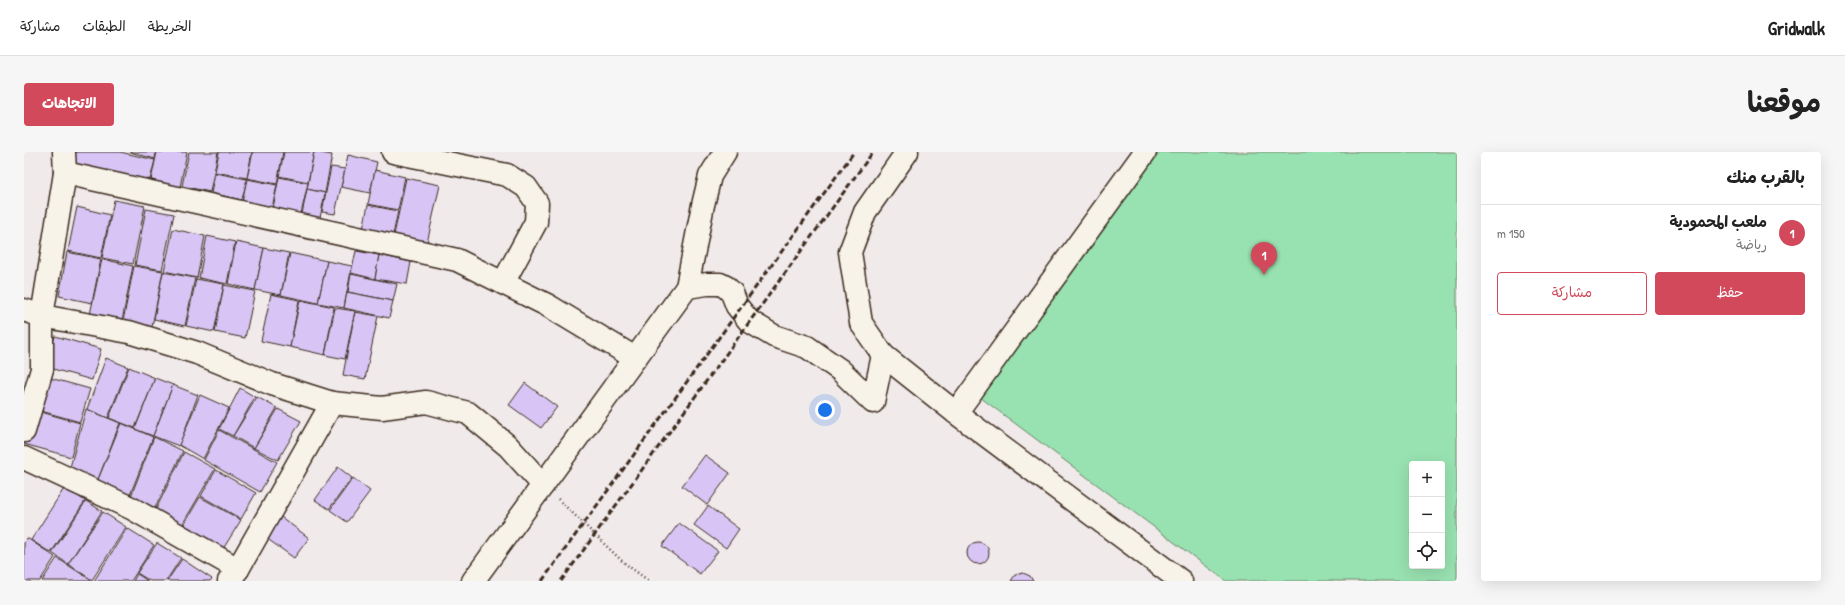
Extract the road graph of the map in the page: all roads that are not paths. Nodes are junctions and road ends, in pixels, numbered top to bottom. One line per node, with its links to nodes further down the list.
1 (393, 152): 6 (street)
2 (725, 152): 7 (street)
3 (908, 152): 9 (street)
4 (1145, 152): 12 (street)
5 (64, 162): 6 (street); 8 (street)
6 (503, 283): 10 (street)
7 (688, 287): 9 (street); 10 (street)
8 (33, 313): 11 (street); 13 (street)
9 (883, 355): 12 (street)
10 (635, 358): 15 (street)
11 (332, 403): 15 (street); 16 (street)
12 (956, 413): 18 (street)
13 (24, 431)
14 (24, 458): 16 (street)
15 (543, 485): 17 (street)
16 (234, 575)
17 (473, 581)
18 (1181, 581)

